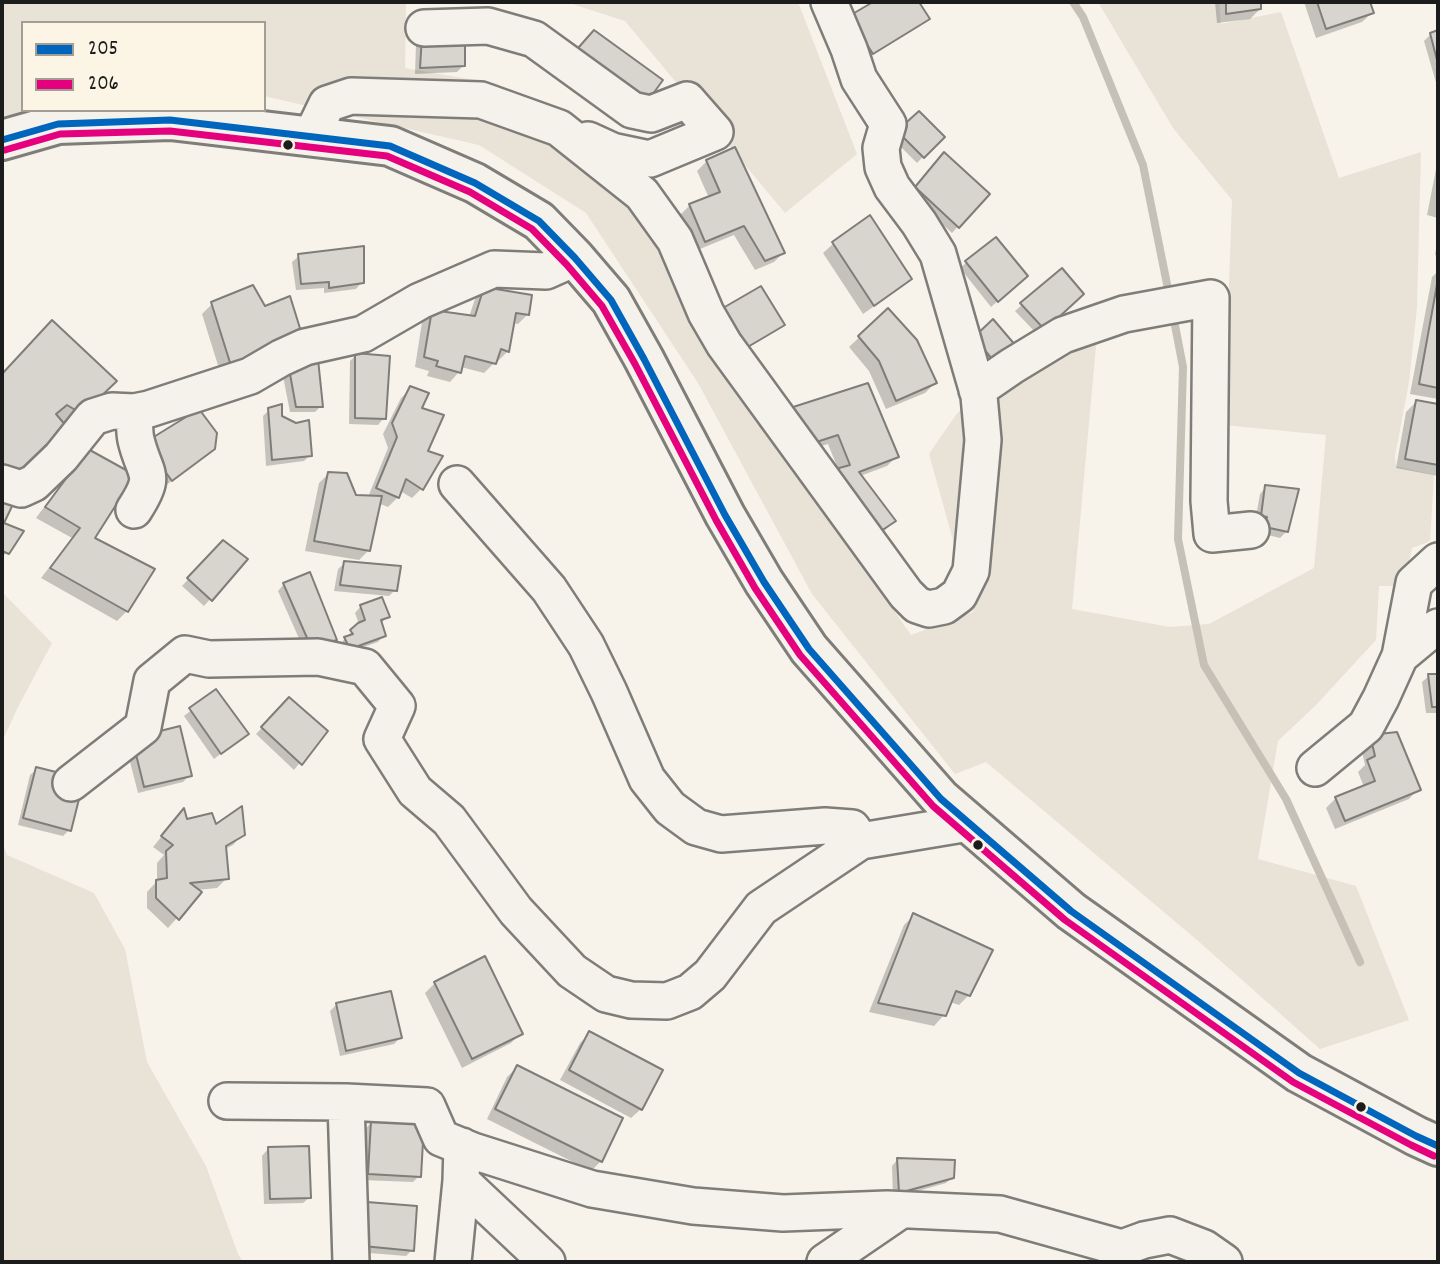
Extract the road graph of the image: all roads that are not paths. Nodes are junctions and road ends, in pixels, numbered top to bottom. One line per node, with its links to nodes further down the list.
1 (829, 2): 7 (street)
2 (424, 28): 3 (street)
3 (559, 128): 4 (street); 7 (street)
4 (311, 137): 5 (main road); 6 (main road)
5 (2, 140)
6 (575, 258): 8 (street); 18 (main road)
7 (977, 390): 12 (street)
8 (134, 412): 9 (street); 11 (street)
9 (2, 483)
10 (457, 484): 19 (street)
11 (134, 510)
12 (1251, 530)
13 (1438, 561): 15 (street)
14 (1438, 627): 15 (street)
15 (1400, 656): 16 (street)
16 (1315, 768)
17 (71, 783): 19 (street)
18 (969, 823): 19 (street); 23 (main road)
19 (861, 841)
20 (227, 1101): 21 (street)
21 (346, 1102): 22 (street); 27 (street)
22 (462, 1146): 24 (street); 25 (street)
23 (1438, 1146)
24 (461, 1181): 28 (street); 29 (street)
25 (901, 1210): 26 (street); 30 (street)
26 (1120, 1255): 31 (street)
27 (351, 1262)
28 (453, 1262)
29 (547, 1262)
30 (825, 1262)
31 (1224, 1262)

